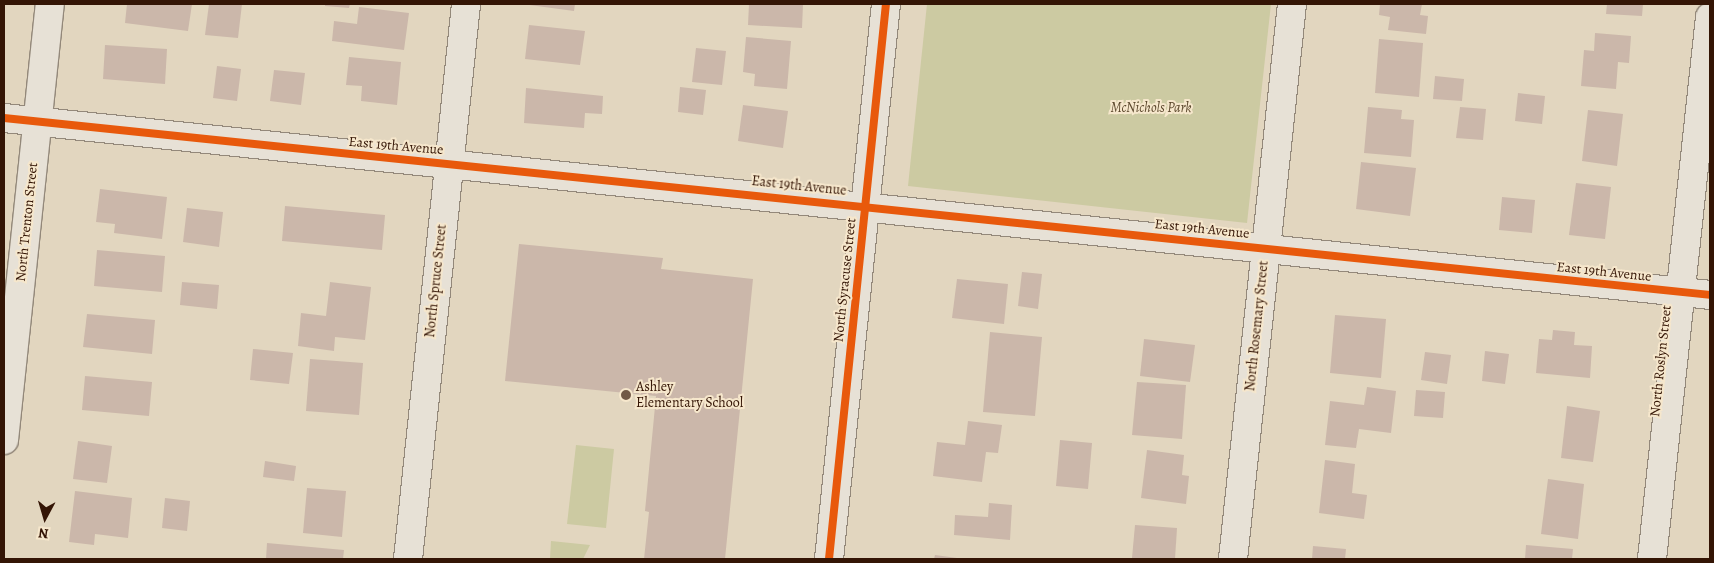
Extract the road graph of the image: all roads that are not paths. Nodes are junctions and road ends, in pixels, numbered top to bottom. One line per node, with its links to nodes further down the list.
1 (50, 4): 7 (street, North Trenton Street)
2 (466, 4): 8 (street, North Spruce Street)
3 (886, 4): 9 (street, North Syracuse Street)
4 (1292, 4): 10 (street, North Rosemary Street)
5 (1710, 17): 11 (street, North Roslyn Street)
6 (4, 118): 7 (street, East 19th Avenue)
7 (38, 122): 8 (street, East 19th Avenue); 13 (street, North Trenton Street)
8 (448, 164): 9 (street, East 19th Avenue); 14 (street, North Spruce Street)
9 (865, 206): 10 (street, East 19th Avenue); 15 (street, North Syracuse Street)
10 (1266, 248): 11 (street, East 19th Avenue); 16 (street, North Rosemary Street)
11 (1681, 292): 12 (street, East 19th Avenue); 17 (street, North Roslyn Street)
12 (1710, 295)
13 (4, 440)
14 (408, 559)
15 (829, 559)
16 (1233, 559)
17 (1652, 559)

